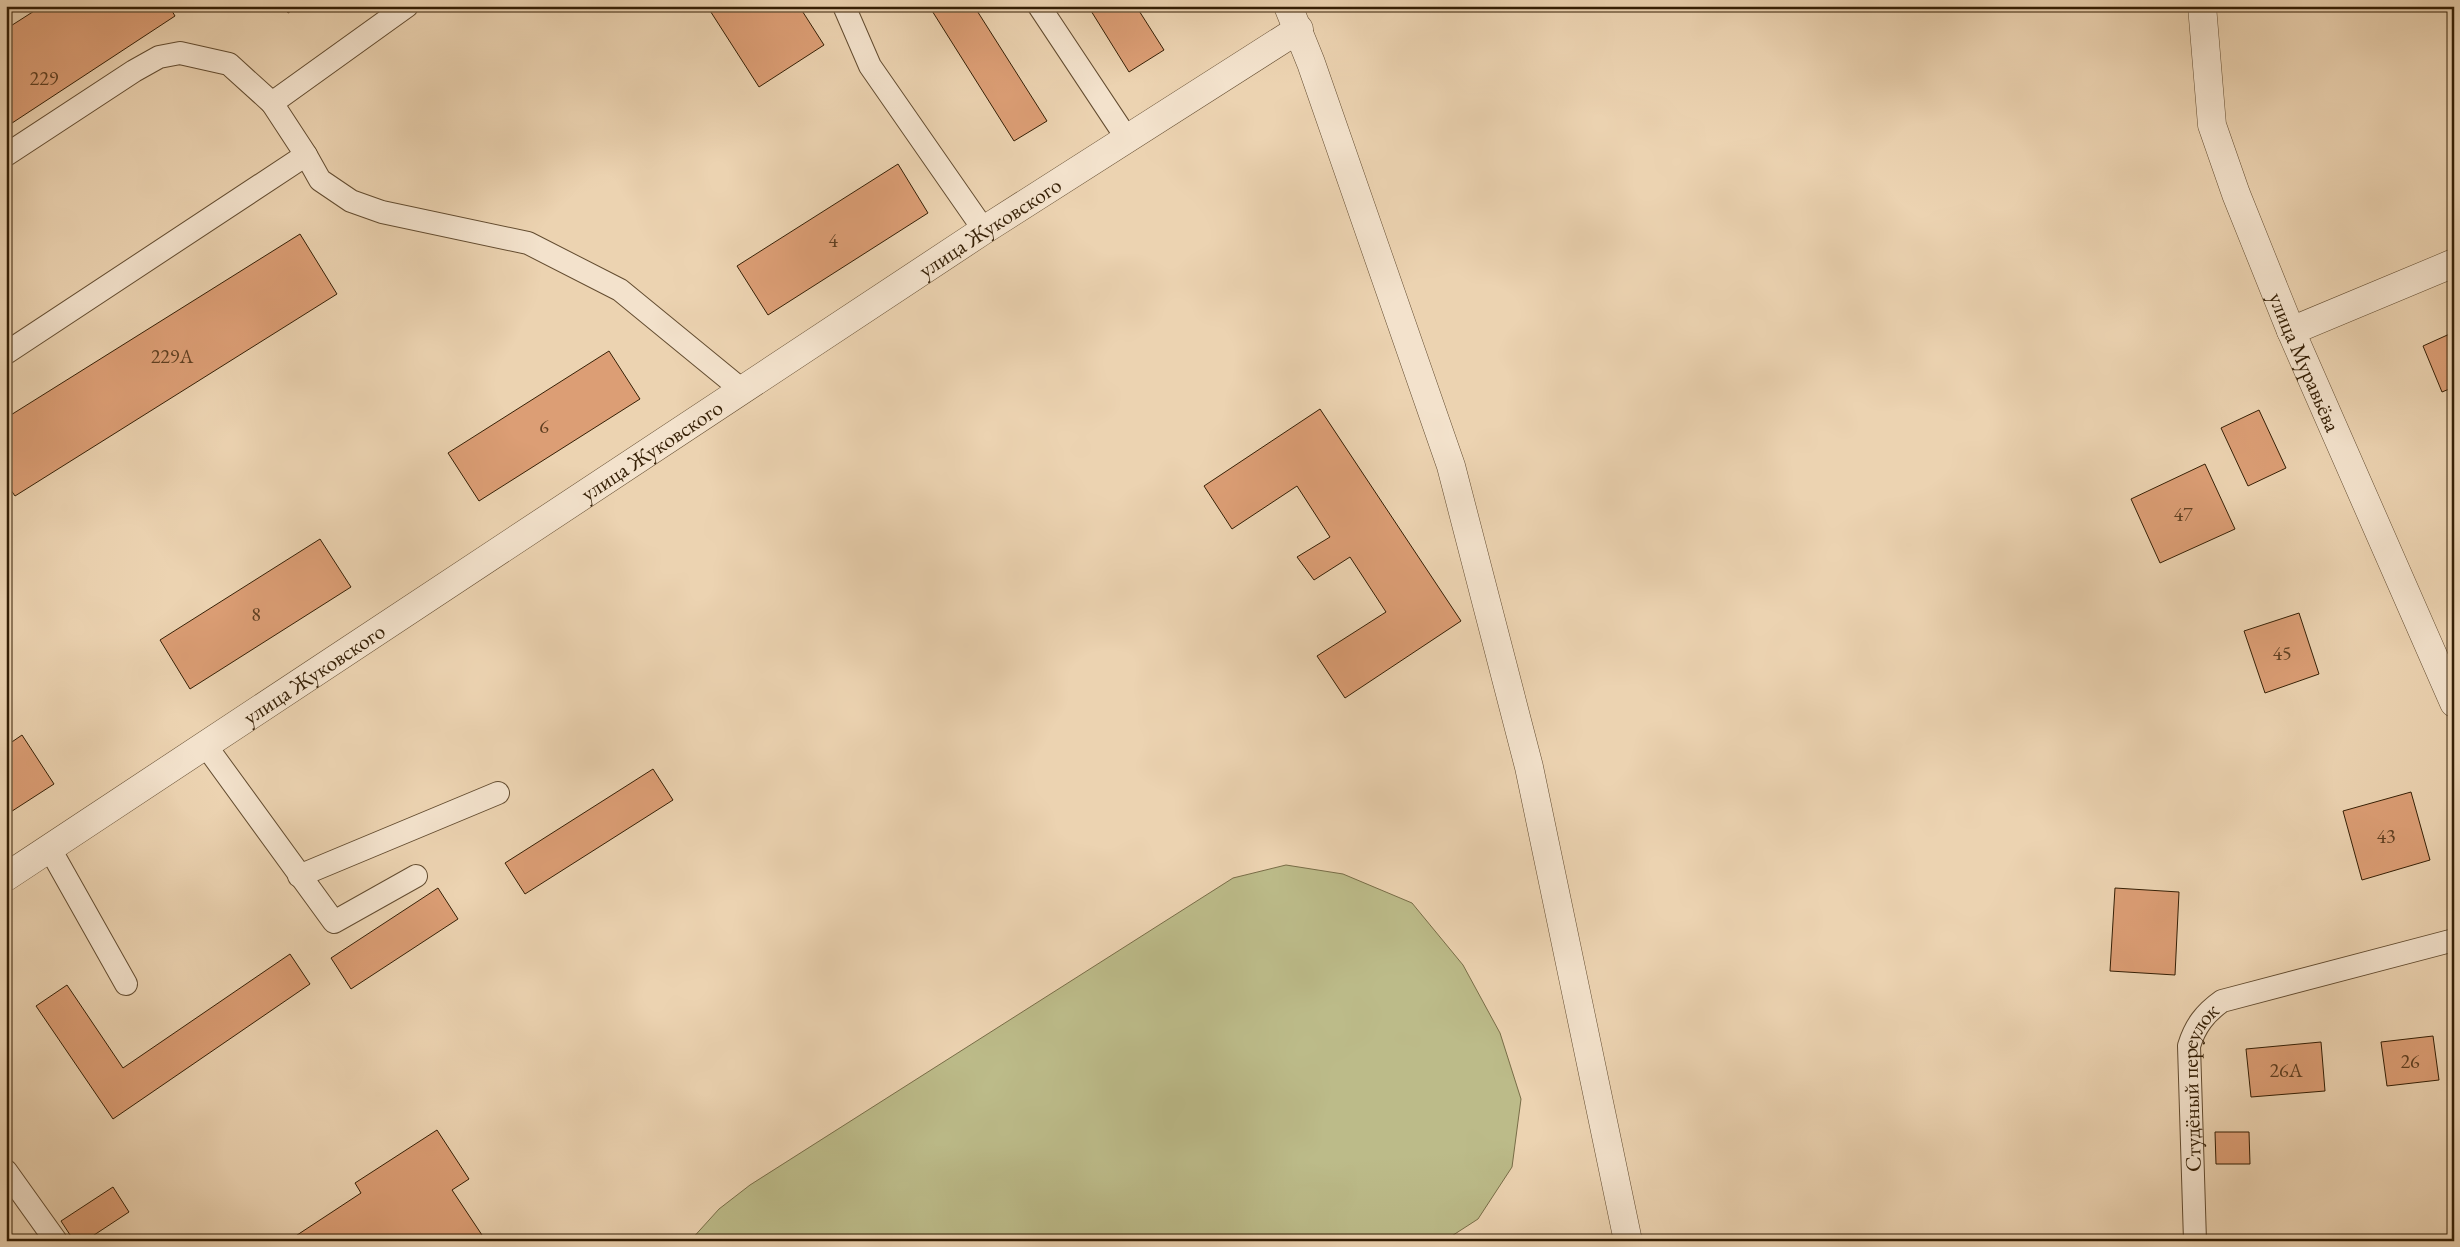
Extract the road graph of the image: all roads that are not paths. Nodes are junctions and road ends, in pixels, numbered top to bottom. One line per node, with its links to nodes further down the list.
1 (408, 6): 6 (lane)
2 (844, 6): 10 (lane)
3 (1039, 6): 7 (lane)
4 (2202, 6): 12 (street, улица Муравьёва)
5 (1293, 17): 7 (street, улица Жуковского); 26 (street)
6 (272, 103): 8 (lane); 9 (lane)
7 (1126, 137): 10 (street, улица Жуковского)
8 (6, 155)
9 (306, 155): 13 (lane); 14 (lane)
10 (984, 230): 14 (street, улица Жуковского)
11 (2454, 263): 12 (street)
12 (2291, 332): 15 (street, улица Муравьёва)
13 (6, 353)
14 (742, 390): 16 (street, улица Жуковского)
15 (2454, 703)
16 (206, 746): 18 (street, улица Жуковского); 19 (lane)
17 (498, 793): 19 (lane)
18 (50, 849): 21 (street, улица Жуковского); 23 (lane)
19 (298, 876): 20 (lane)
20 (416, 876)
21 (6, 877)
22 (2454, 940): 27 (lane, Студёный переулок)
23 (126, 984)
24 (6, 1171): 25 (lane)
25 (56, 1241)
26 (1628, 1241)
27 (2195, 1241)

